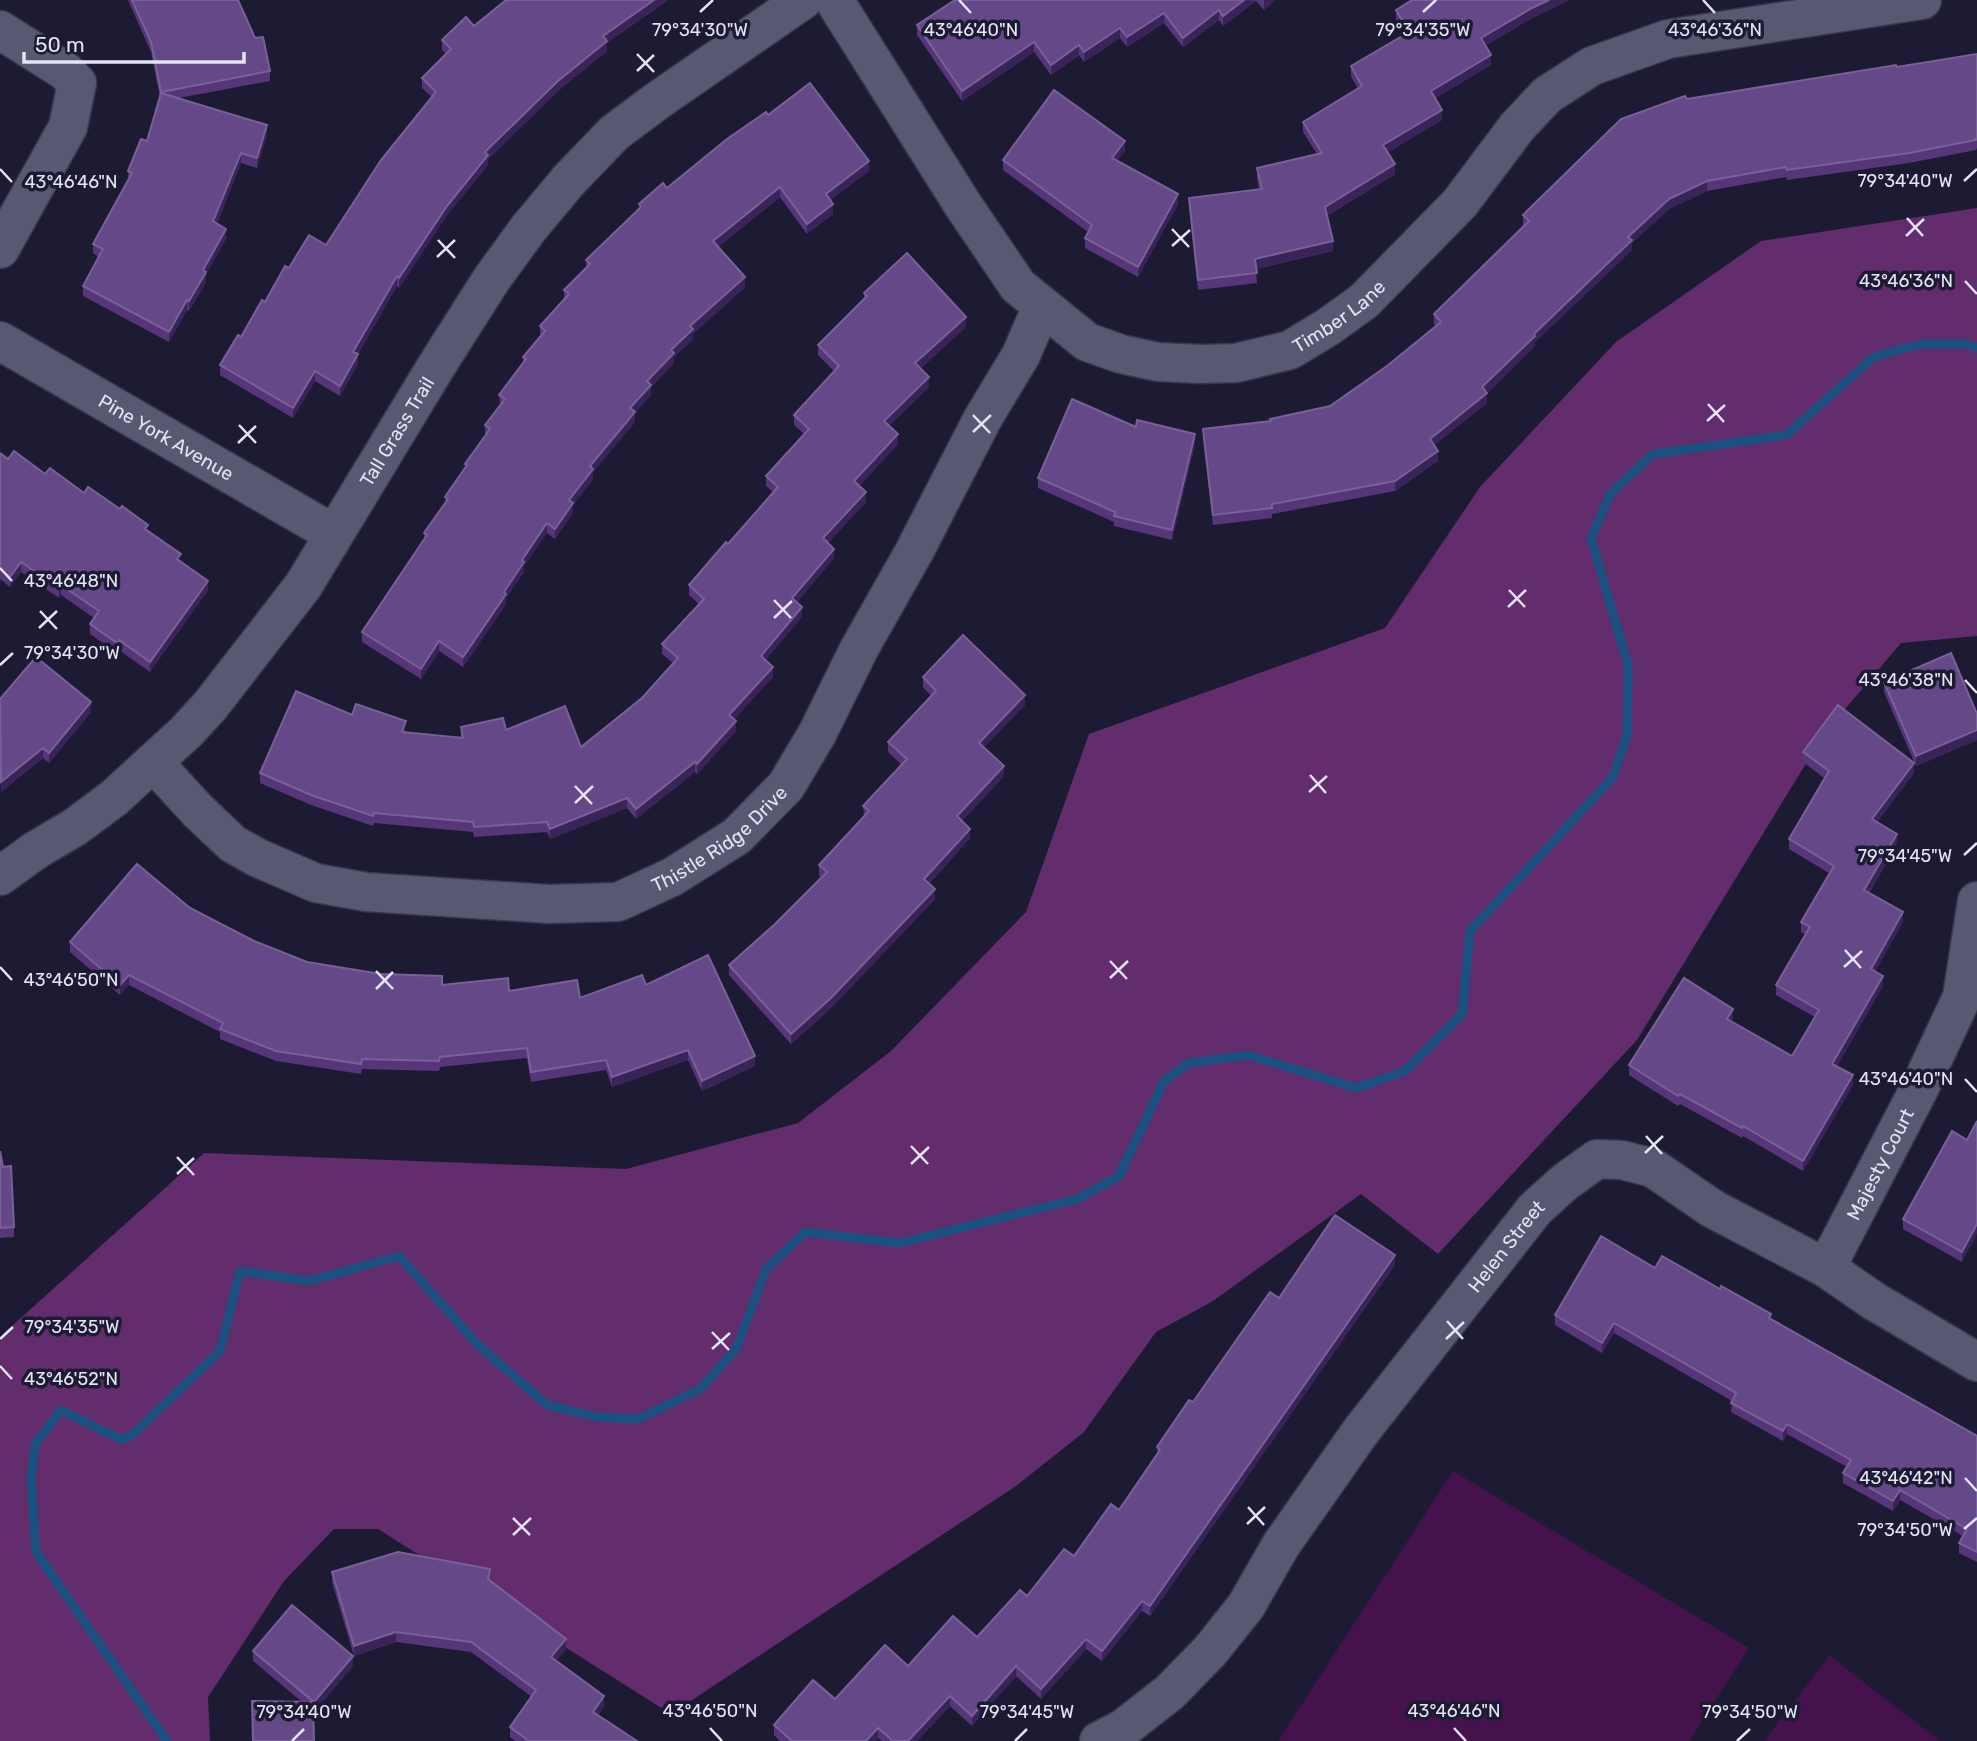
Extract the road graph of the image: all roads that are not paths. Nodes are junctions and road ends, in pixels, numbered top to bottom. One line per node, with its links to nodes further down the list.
1 (803, 0): 8 (street, Tall Grass Trail)
2 (834, 0): 6 (street, Timber Lane)
3 (1922, 0): 6 (street, Timber Lane)
4 (0, 30): 5 (street)
5 (0, 249)
6 (1042, 306): 9 (street, Thistle Ridge Drive)
7 (0, 341): 8 (street, Pine York Avenue)
8 (334, 534): 9 (street, Tall Grass Trail)
9 (153, 762): 10 (street, Tall Grass Trail)
10 (0, 876)
11 (1977, 901): 12 (street, Majesty Court)
12 (1826, 1268): 13 (street, Helen Street); 14 (street, Helen Street)
13 (1977, 1362)
14 (1099, 1741)

